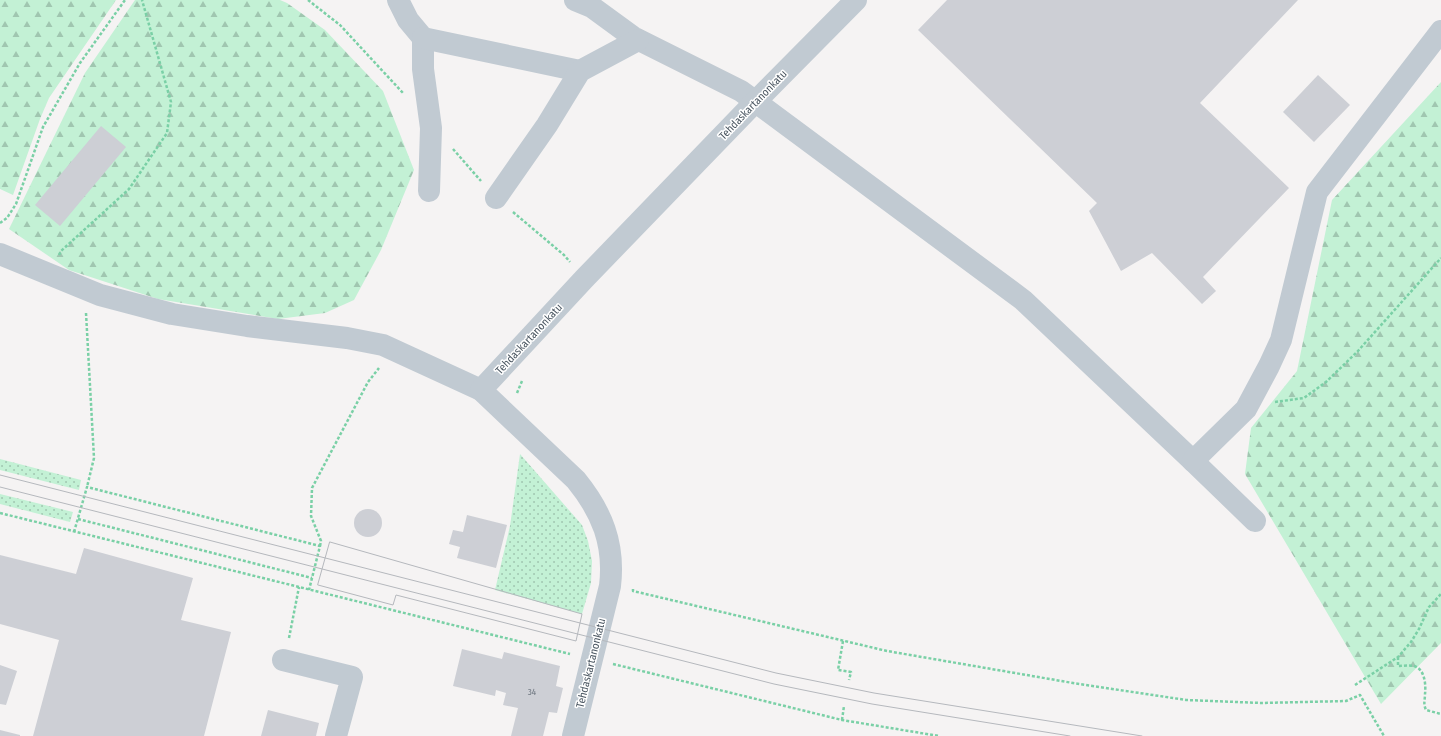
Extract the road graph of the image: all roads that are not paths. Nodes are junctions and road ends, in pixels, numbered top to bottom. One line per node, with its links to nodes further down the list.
1 (398, 0): 5 (street)
2 (575, 0): 6 (street)
3 (856, 0): 8 (street, Tehdaskartanonkatu)
4 (1441, 31): 13 (street)
5 (423, 38): 7 (street); 9 (street)
6 (638, 40): 7 (street); 8 (street)
7 (580, 71): 10 (street)
8 (755, 102): 12 (street, Tehdaskartanonkatu); 13 (street)
9 (429, 191)
10 (496, 198)
11 (0, 254): 12 (street)
12 (481, 390): 17 (street, Tehdaskartanonkatu)
13 (1193, 461): 14 (street)
14 (1255, 522)
15 (283, 660): 16 (street)
16 (336, 736)
17 (573, 736)

